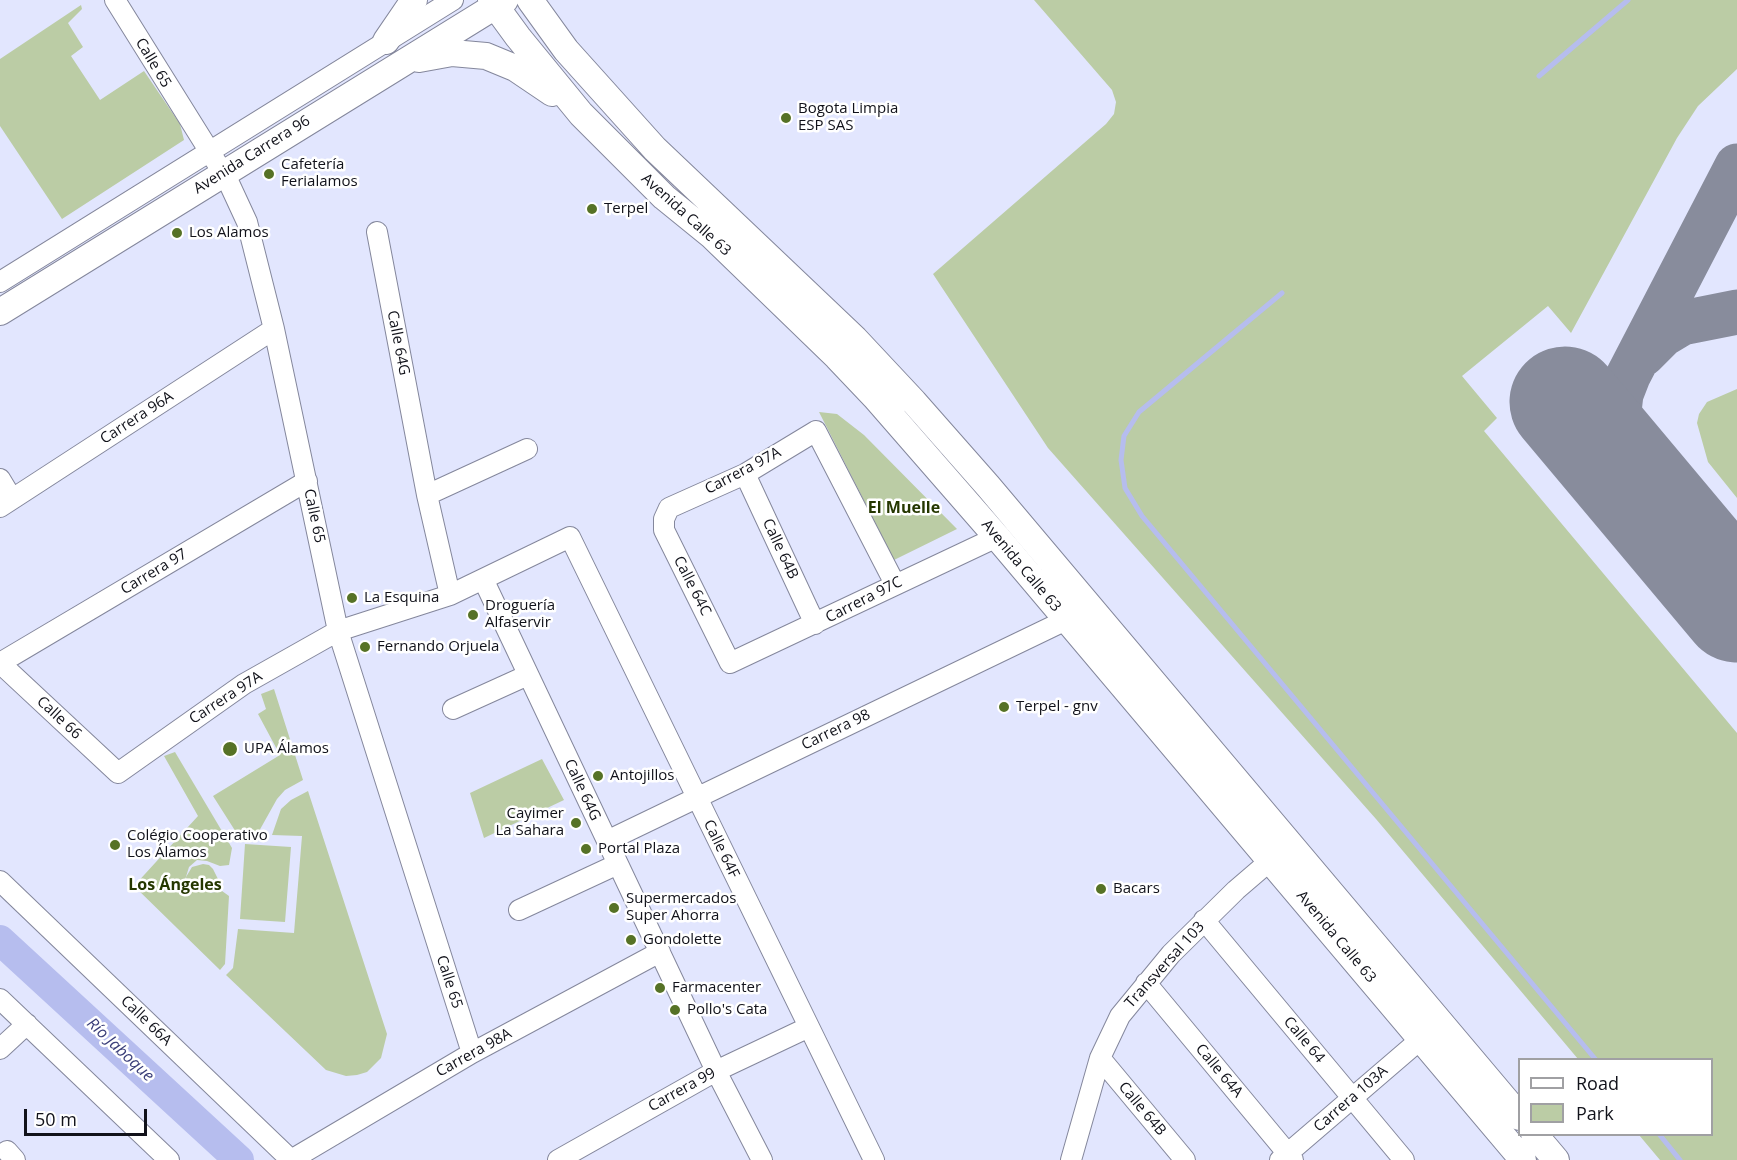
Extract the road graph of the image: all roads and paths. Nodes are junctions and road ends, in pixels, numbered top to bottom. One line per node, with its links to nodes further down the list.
1 (115, 0): 9 (street, Calle 65)
2 (414, 0): 6 (main road)
3 (453, 0): 6 (street, Avenida Carrera 96)
4 (530, 0): 53 (main road, Avenida Calle 63)
5 (497, 2): 7 (main road, Avenida Carrera 96); 8 (main road, Avenida Calle 63)
6 (386, 41): 9 (street, Avenida Carrera 96)
7 (404, 63): 8 (main road); 10 (main road, Avenida Carrera 96)
8 (581, 114): 23 (main road, Avenida Calle 63)
9 (209, 151): 10 (street, Calle 65); 12 (street, Avenida Carrera 96)
10 (222, 173): 13 (main road, Avenida Carrera 96); 14 (street, Calle 65)
11 (377, 232): 19 (street, Calle 64G)
12 (0, 282)
13 (0, 312)
14 (274, 329): 18 (street, Calle 65); 20 (street, Carrera 96A)
15 (527, 449): 19 (street)
16 (744, 474): 21 (street, Carrera 97A); 25 (street, Carrera 97A); 28 (street, Calle 64B)
17 (0, 479): 20 (street)
18 (307, 481): 29 (street, Calle 65); 30 (street, Carrera 97)
19 (427, 495): 26 (street, Calle 64G)
20 (6, 503)
21 (669, 508): 31 (street, Calle 64C)
22 (570, 537): 24 (street, Carrera 97A); 35 (street, Calle 64F)
23 (997, 537): 25 (street, Carrera 97C); 27 (main road, Avenida Calle 63)
24 (484, 581): 26 (street, Carrera 97A); 32 (street, Calle 64G)
25 (895, 584): 28 (street, Carrera 97C)
26 (450, 595): 29 (street, Carrera 97A)
27 (1066, 620): 35 (street, Carrera 98); 37 (main road, Avenida Calle 63)
28 (816, 624): 31 (street, Carrera 97C)
29 (338, 631): 34 (street, Carrera 97A); 49 (street, Calle 65)
30 (0, 663): 34 (street, Calle 66)
31 (730, 663)
32 (528, 675): 33 (street); 36 (street, Calle 64G)
33 (453, 709)
34 (118, 772)
35 (697, 799): 36 (street, Carrera 98); 46 (street, Calle 64F)
36 (607, 841): 38 (street, Calle 64G)
37 (1271, 860): 41 (street, Transversal 103); 47 (main road, Avenida Calle 63)
38 (618, 864): 40 (street); 42 (street, Calle 64G)
39 (0, 881): 58 (street, Calle 66A)
40 (519, 910)
41 (1204, 921): 43 (street, Transversal 103); 52 (street, Calle 64)
42 (660, 952): 49 (street, Carrera 98A); 51 (street, Calle 64G)
43 (1146, 983): 50 (street, Transversal 103); 55 (street, Calle 64A)
44 (0, 999): 45 (street)
45 (27, 1024): 48 (street); 57 (street)
46 (809, 1027): 51 (street, Carrera 99); 61 (street, Calle 64F)
47 (1421, 1039): 52 (street, Carrera 103A); 64 (main road, Avenida Calle 63)
48 (0, 1049)
49 (472, 1053): 58 (street, Carrera 98A)
50 (1100, 1058): 56 (street, Transversal 103); 62 (street, Calle 64B)
51 (716, 1071): 59 (street, Carrera 99); 60 (street, Calle 64G)
52 (1352, 1098): 55 (street, Carrera 103A); 63 (street, Calle 64)
53 (1518, 1115)
54 (1536, 1136): 65 (main road)
55 (1287, 1158)
56 (1073, 1159)
57 (169, 1160)
58 (291, 1160)
59 (558, 1160)
60 (762, 1160)
61 (874, 1160)
62 (1185, 1160)
63 (1404, 1160)
64 (1523, 1160)
65 (1556, 1160)

